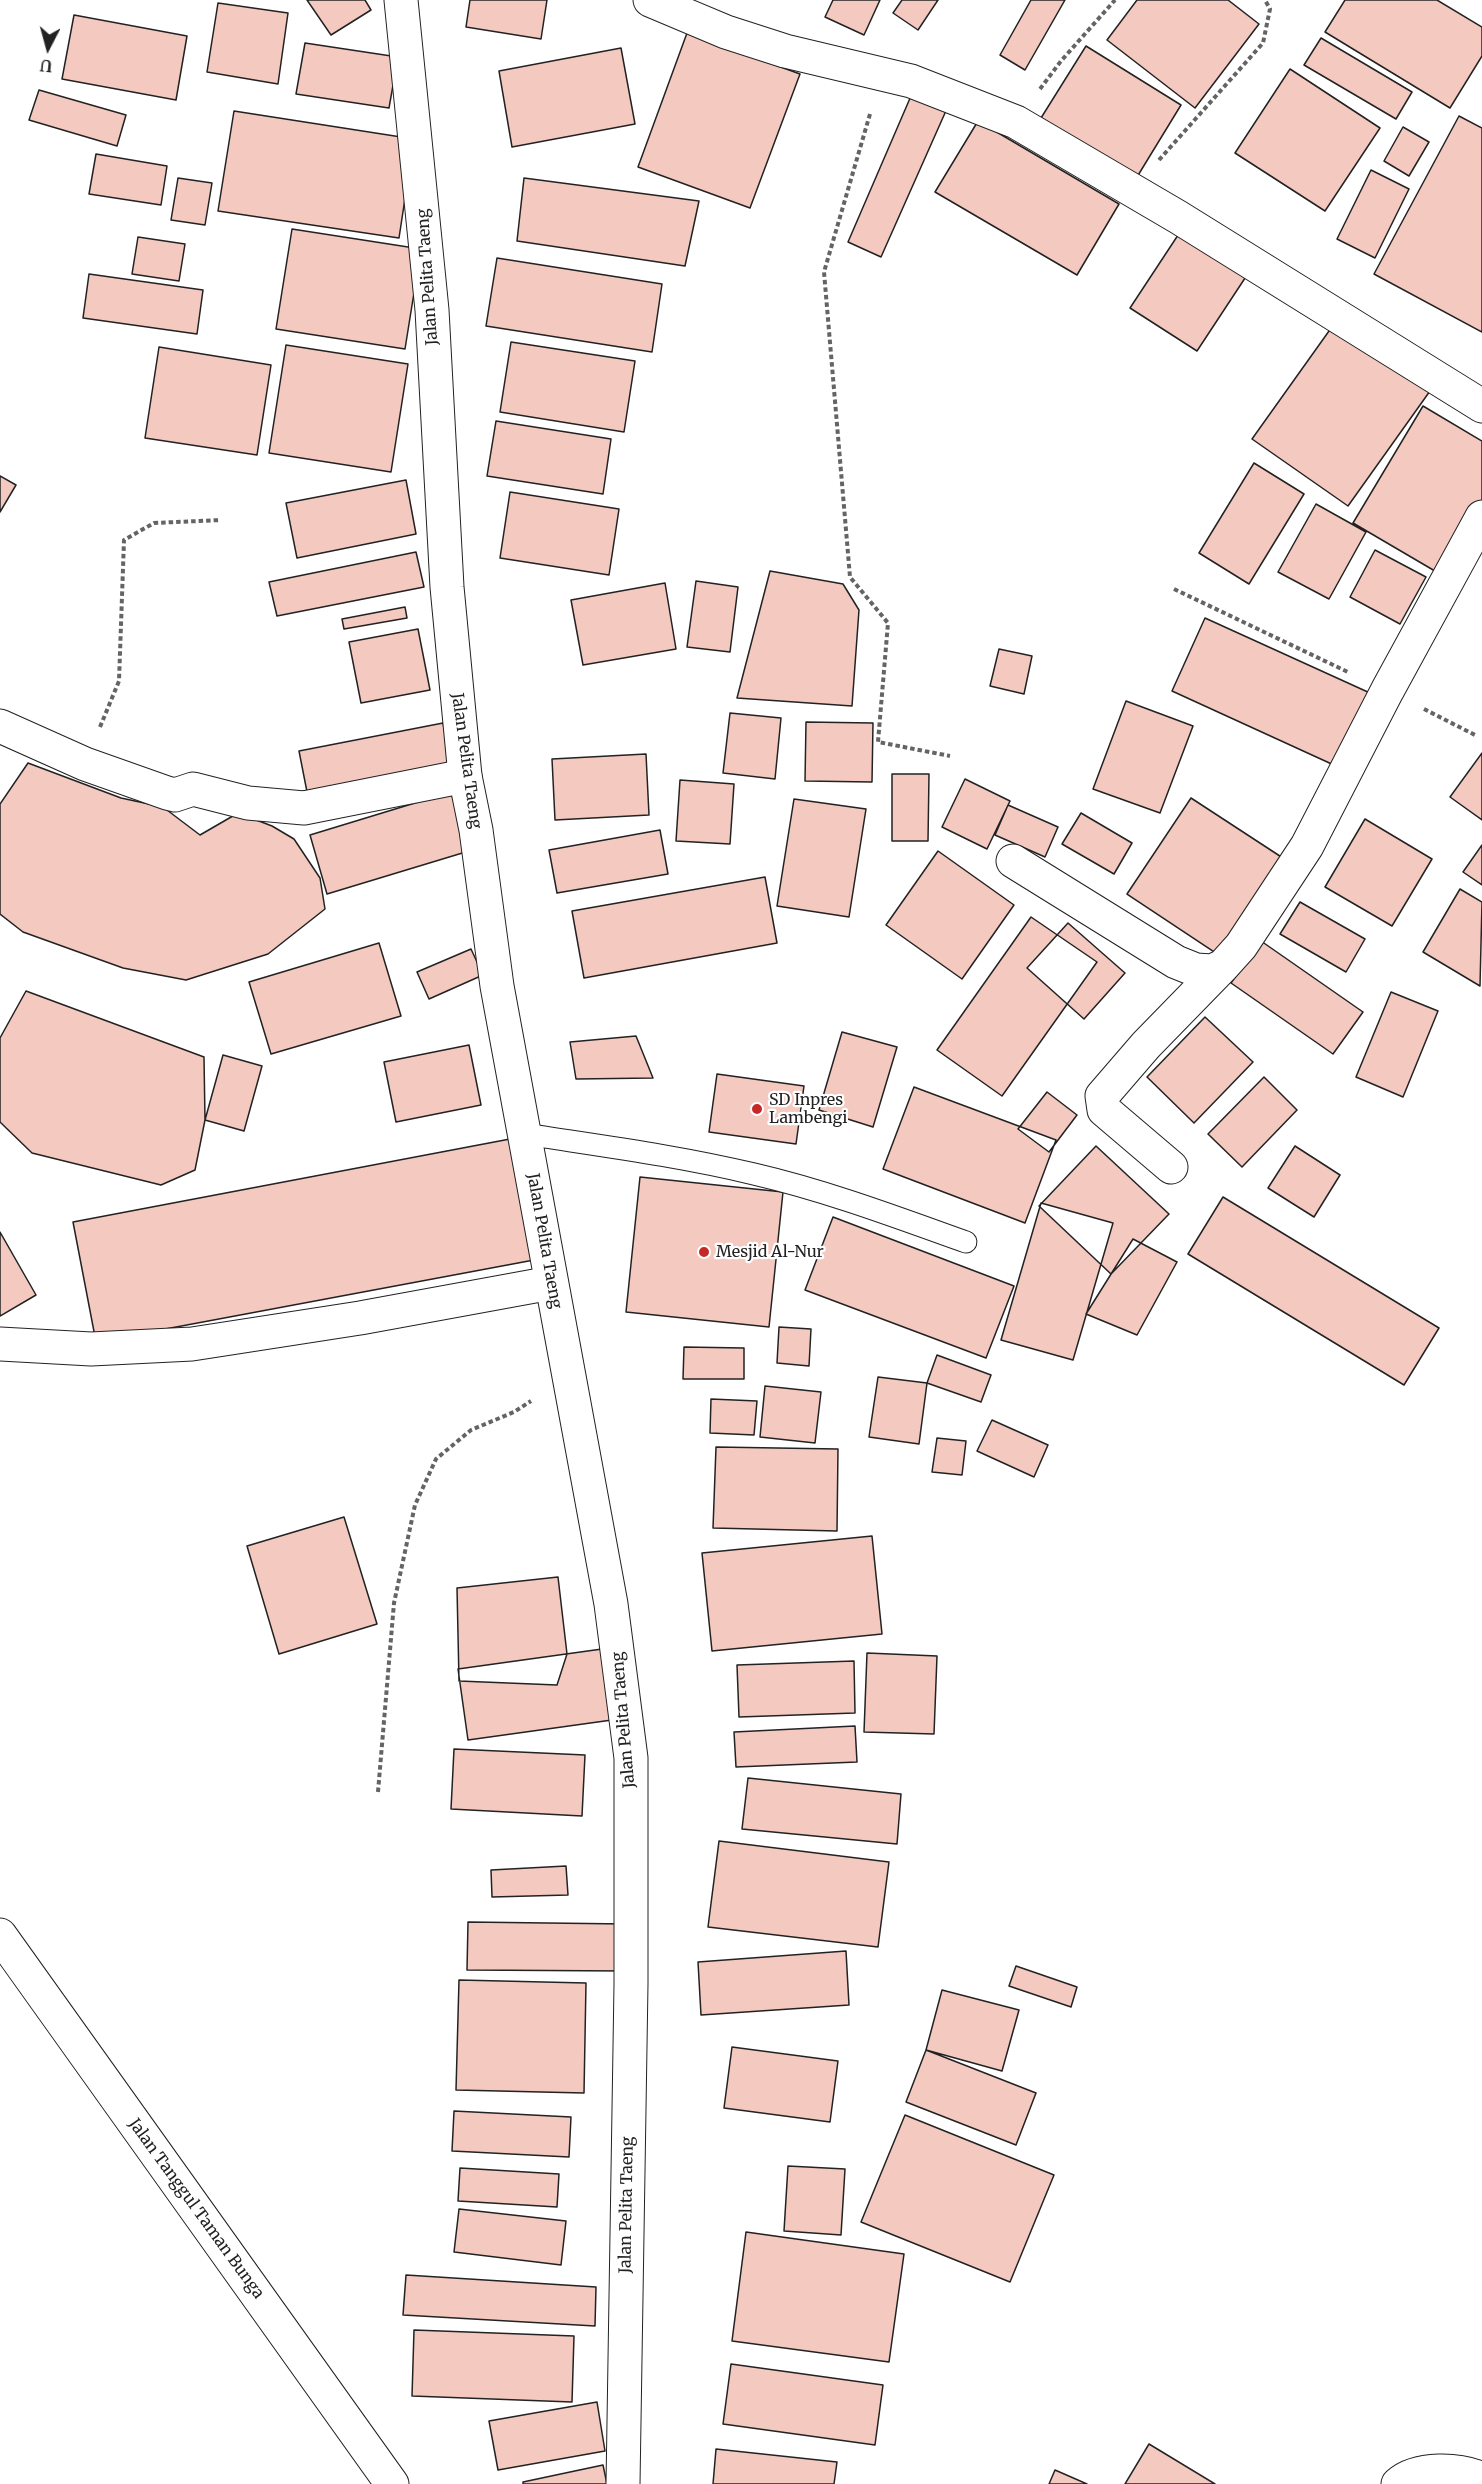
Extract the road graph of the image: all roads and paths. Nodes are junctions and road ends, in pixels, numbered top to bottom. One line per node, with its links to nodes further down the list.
1 (401, 0): 17 (street, Jalan Pelita Taeng)
2 (650, 0): 5 (street)
3 (1115, 0): 6 (path)
4 (1265, 0): 7 (path)
5 (882, 73): 6 (street); 15 (path)
6 (1016, 122): 7 (street)
7 (1131, 192): 8 (street)
8 (1482, 406)
9 (1482, 518): 12 (street)
10 (220, 520): 16 (path)
11 (1174, 589): 12 (path)
12 (1387, 690): 14 (path); 19 (street)
13 (0, 726): 16 (street)
14 (1477, 736)
15 (951, 756)
16 (85, 764): 17 (street)
17 (465, 776): 20 (street, Jalan Pelita Taeng)
18 (1013, 861): 19 (street)
19 (1223, 966): 21 (street)
20 (525, 1134): 22 (lane); 23 (street, Jalan Pelita Taeng)
21 (1171, 1167)
22 (966, 1242)
23 (551, 1283): 24 (street); 25 (street, Jalan Pelita Taeng)
24 (0, 1344)
25 (567, 1378): 26 (path); 30 (street, Jalan Pelita Taeng)
26 (378, 1792)
27 (0, 1935): 29 (street, Jalan Tanggul Taman Bunga)
28 (1482, 2479): 31 (street)
29 (392, 2484)
30 (623, 2484)
31 (1398, 2484)

